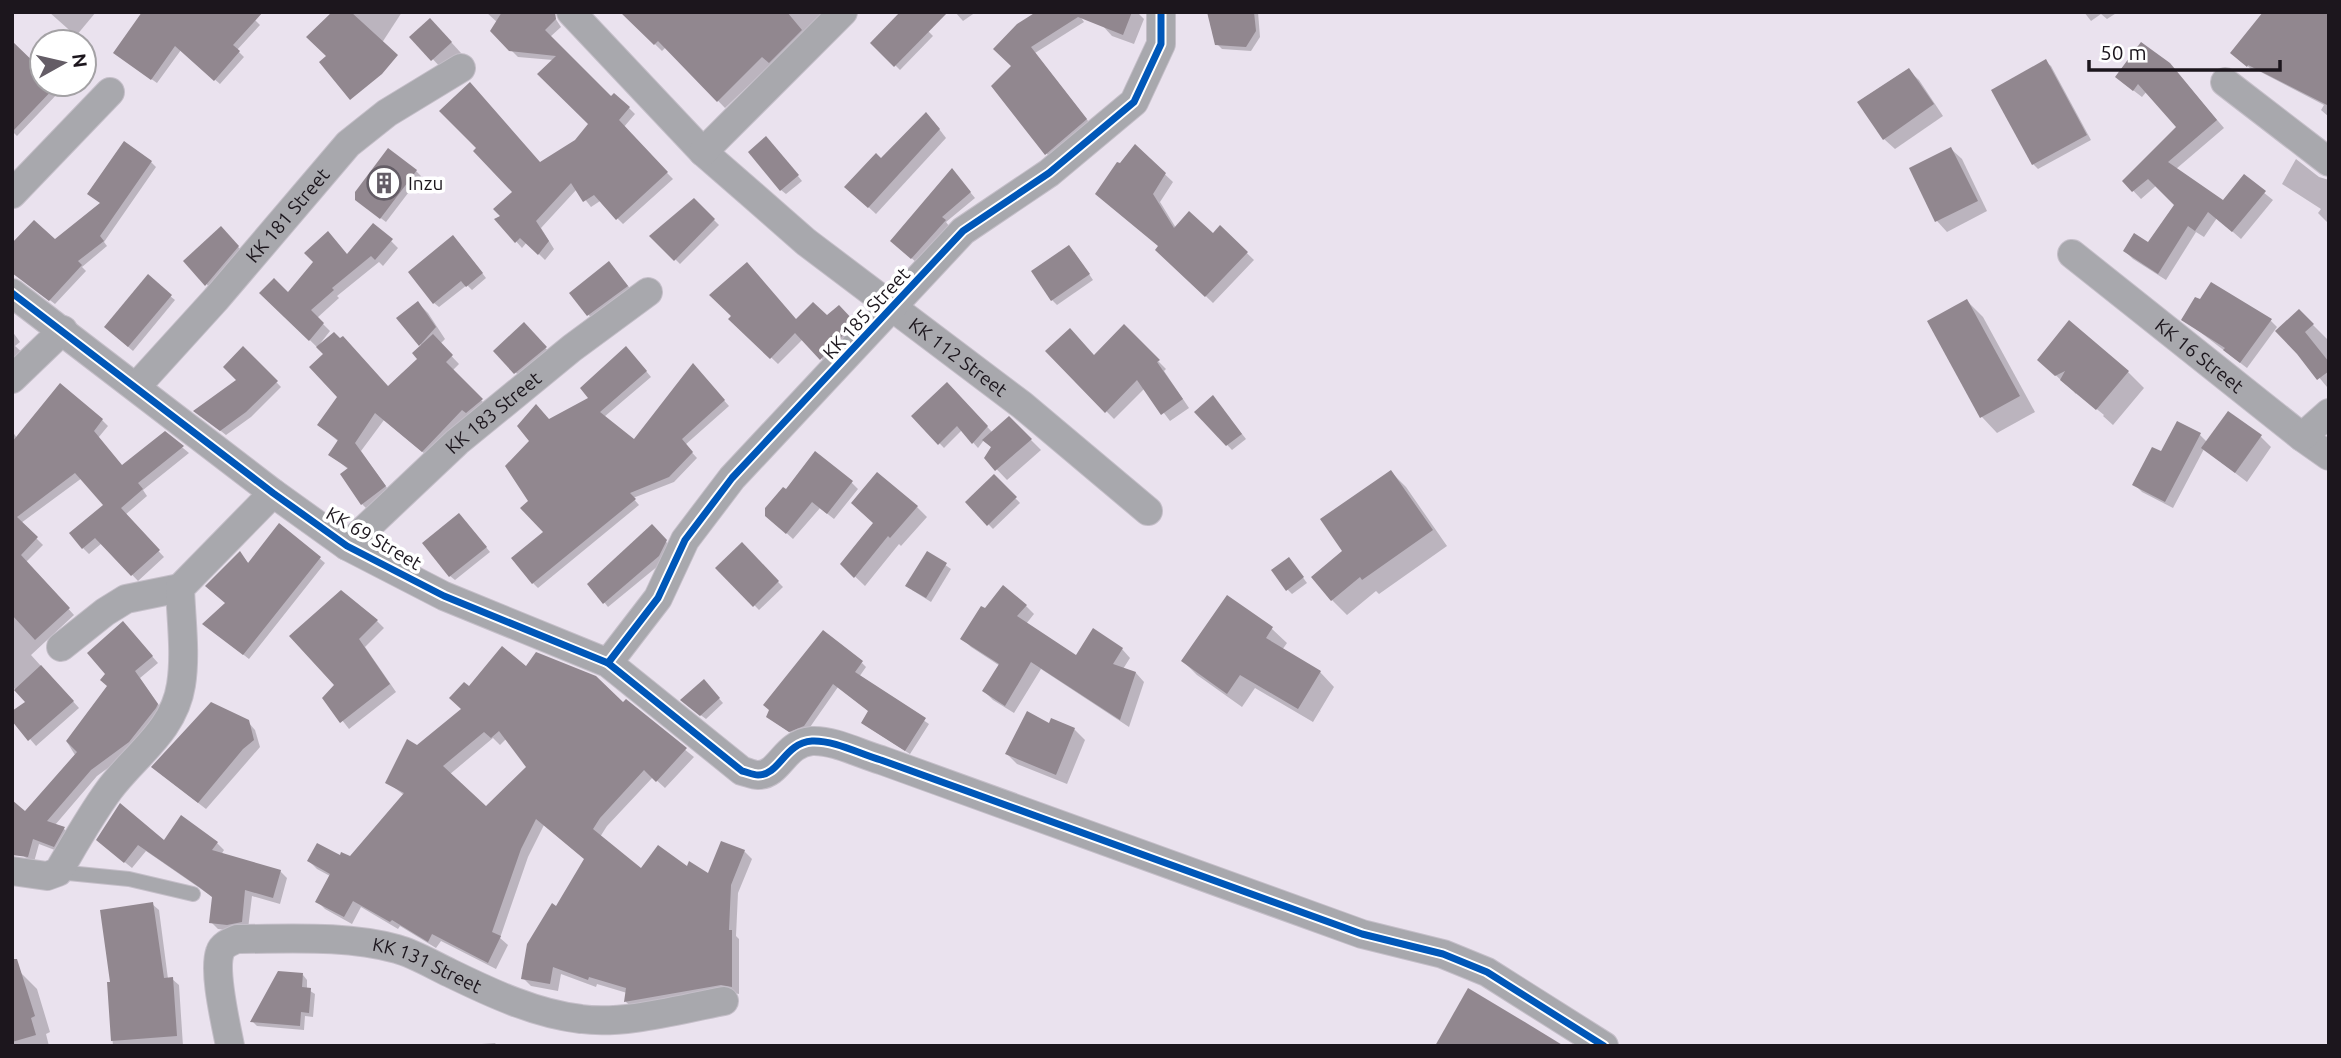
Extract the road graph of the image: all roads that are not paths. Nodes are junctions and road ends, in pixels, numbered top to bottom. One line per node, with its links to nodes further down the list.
1 (571, 12): 7 (street, KK 112 Street)
2 (843, 12): 7 (street)
3 (1161, 12): 13 (street, KK 185 Street)
4 (461, 68): 16 (street, KK 181 Street)
5 (2225, 82): 8 (street)
6 (110, 92): 9 (street)
7 (703, 152): 13 (street, KK 112 Street)
8 (2329, 162)
9 (12, 194)
10 (2072, 254): 18 (street, KK 16 Street)
11 (649, 292): 22 (street, KK 183 Street)
12 (12, 293): 14 (street, KK 69 Street)
13 (893, 307): 21 (street, KK 112 Street); 25 (street, KK 185 Street)
14 (63, 330): 15 (street); 16 (street, KK 69 Street)
15 (12, 379)
16 (136, 387): 20 (street, KK 69 Street)
17 (2329, 413): 18 (street)
18 (2302, 438): 19 (street, KK 16 Street)
19 (2329, 456)
20 (273, 493): 22 (street, KK 69 Street); 23 (street)
21 (1148, 511)
22 (347, 546): 25 (street, KK 69 Street)
23 (180, 588): 24 (street); 27 (street)
24 (61, 647)
25 (608, 663): 31 (street, KK 69 Street)
26 (12, 871): 27 (street)
27 (58, 873): 28 (lane)
28 (193, 894)
29 (724, 1001): 30 (street, KK 131 Street)
30 (230, 1046)
31 (1604, 1046)

